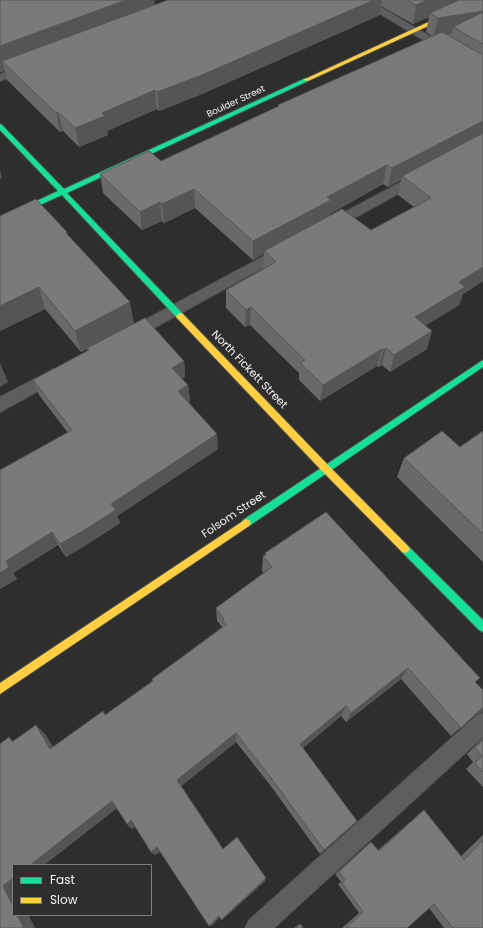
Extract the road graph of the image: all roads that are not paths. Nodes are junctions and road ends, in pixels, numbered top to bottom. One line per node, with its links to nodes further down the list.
1 (362, 0): 3 (lane)
2 (481, 0): 3 (street, Boulder Street)
3 (413, 31): 5 (lane); 9 (street, Boulder Street)
4 (36, 64): 6 (lane)
5 (483, 73)
6 (0, 78)
7 (0, 126): 9 (street, North Fickett Street)
8 (434, 168): 11 (lane)
9 (63, 193): 10 (street, Boulder Street); 13 (street, North Fickett Street)
10 (0, 221)
11 (322, 230)
12 (294, 245): 13 (lane)
13 (175, 310): 14 (lane); 18 (street, North Fickett Street)
14 (119, 340)
15 (483, 363): 18 (street, Folsom Street)
16 (63, 371): 17 (lane)
17 (0, 405)
18 (326, 468): 19 (street, North Fickett Street); 20 (street, Folsom Street)
19 (483, 628)
20 (0, 690)
21 (483, 723): 22 (lane)
22 (257, 928)

